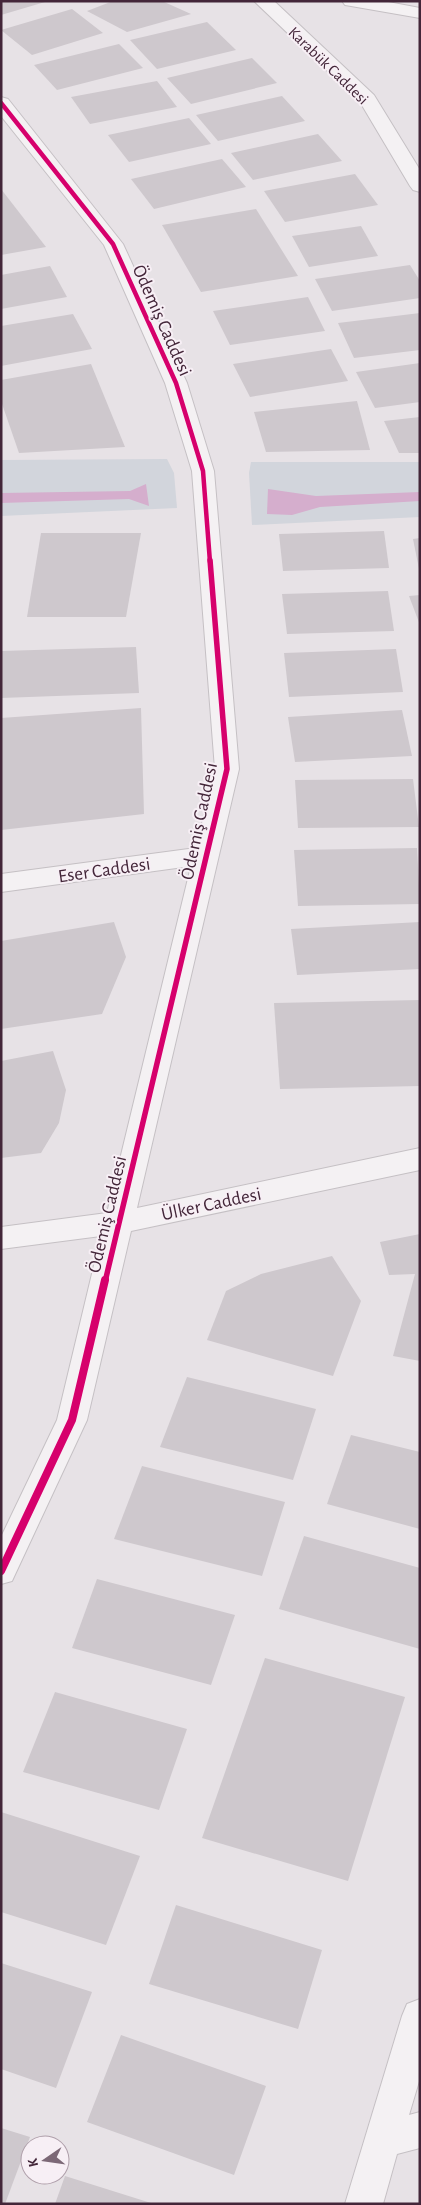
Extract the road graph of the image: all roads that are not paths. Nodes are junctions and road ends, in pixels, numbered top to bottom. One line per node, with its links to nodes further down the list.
1 (263, 1): 5 (street, Karabük Caddesi)
2 (352, 1): 3 (street)
3 (420, 14)
4 (1, 104): 6 (street, Ödemiş Caddesi)
5 (420, 186)
6 (207, 855): 7 (street, Eser Caddesi); 9 (street, Ödemiş Caddesi)
7 (1, 883)
8 (420, 1158): 9 (street, Ülker Caddesi)
9 (119, 1223): 10 (street, Ülker Caddesi); 11 (street, Ödemiş Caddesi)
10 (1, 1238)
11 (1, 1571)
12 (420, 2016): 14 (street)
13 (420, 2130): 14 (street)
14 (383, 2140): 15 (street)
15 (364, 2204)

